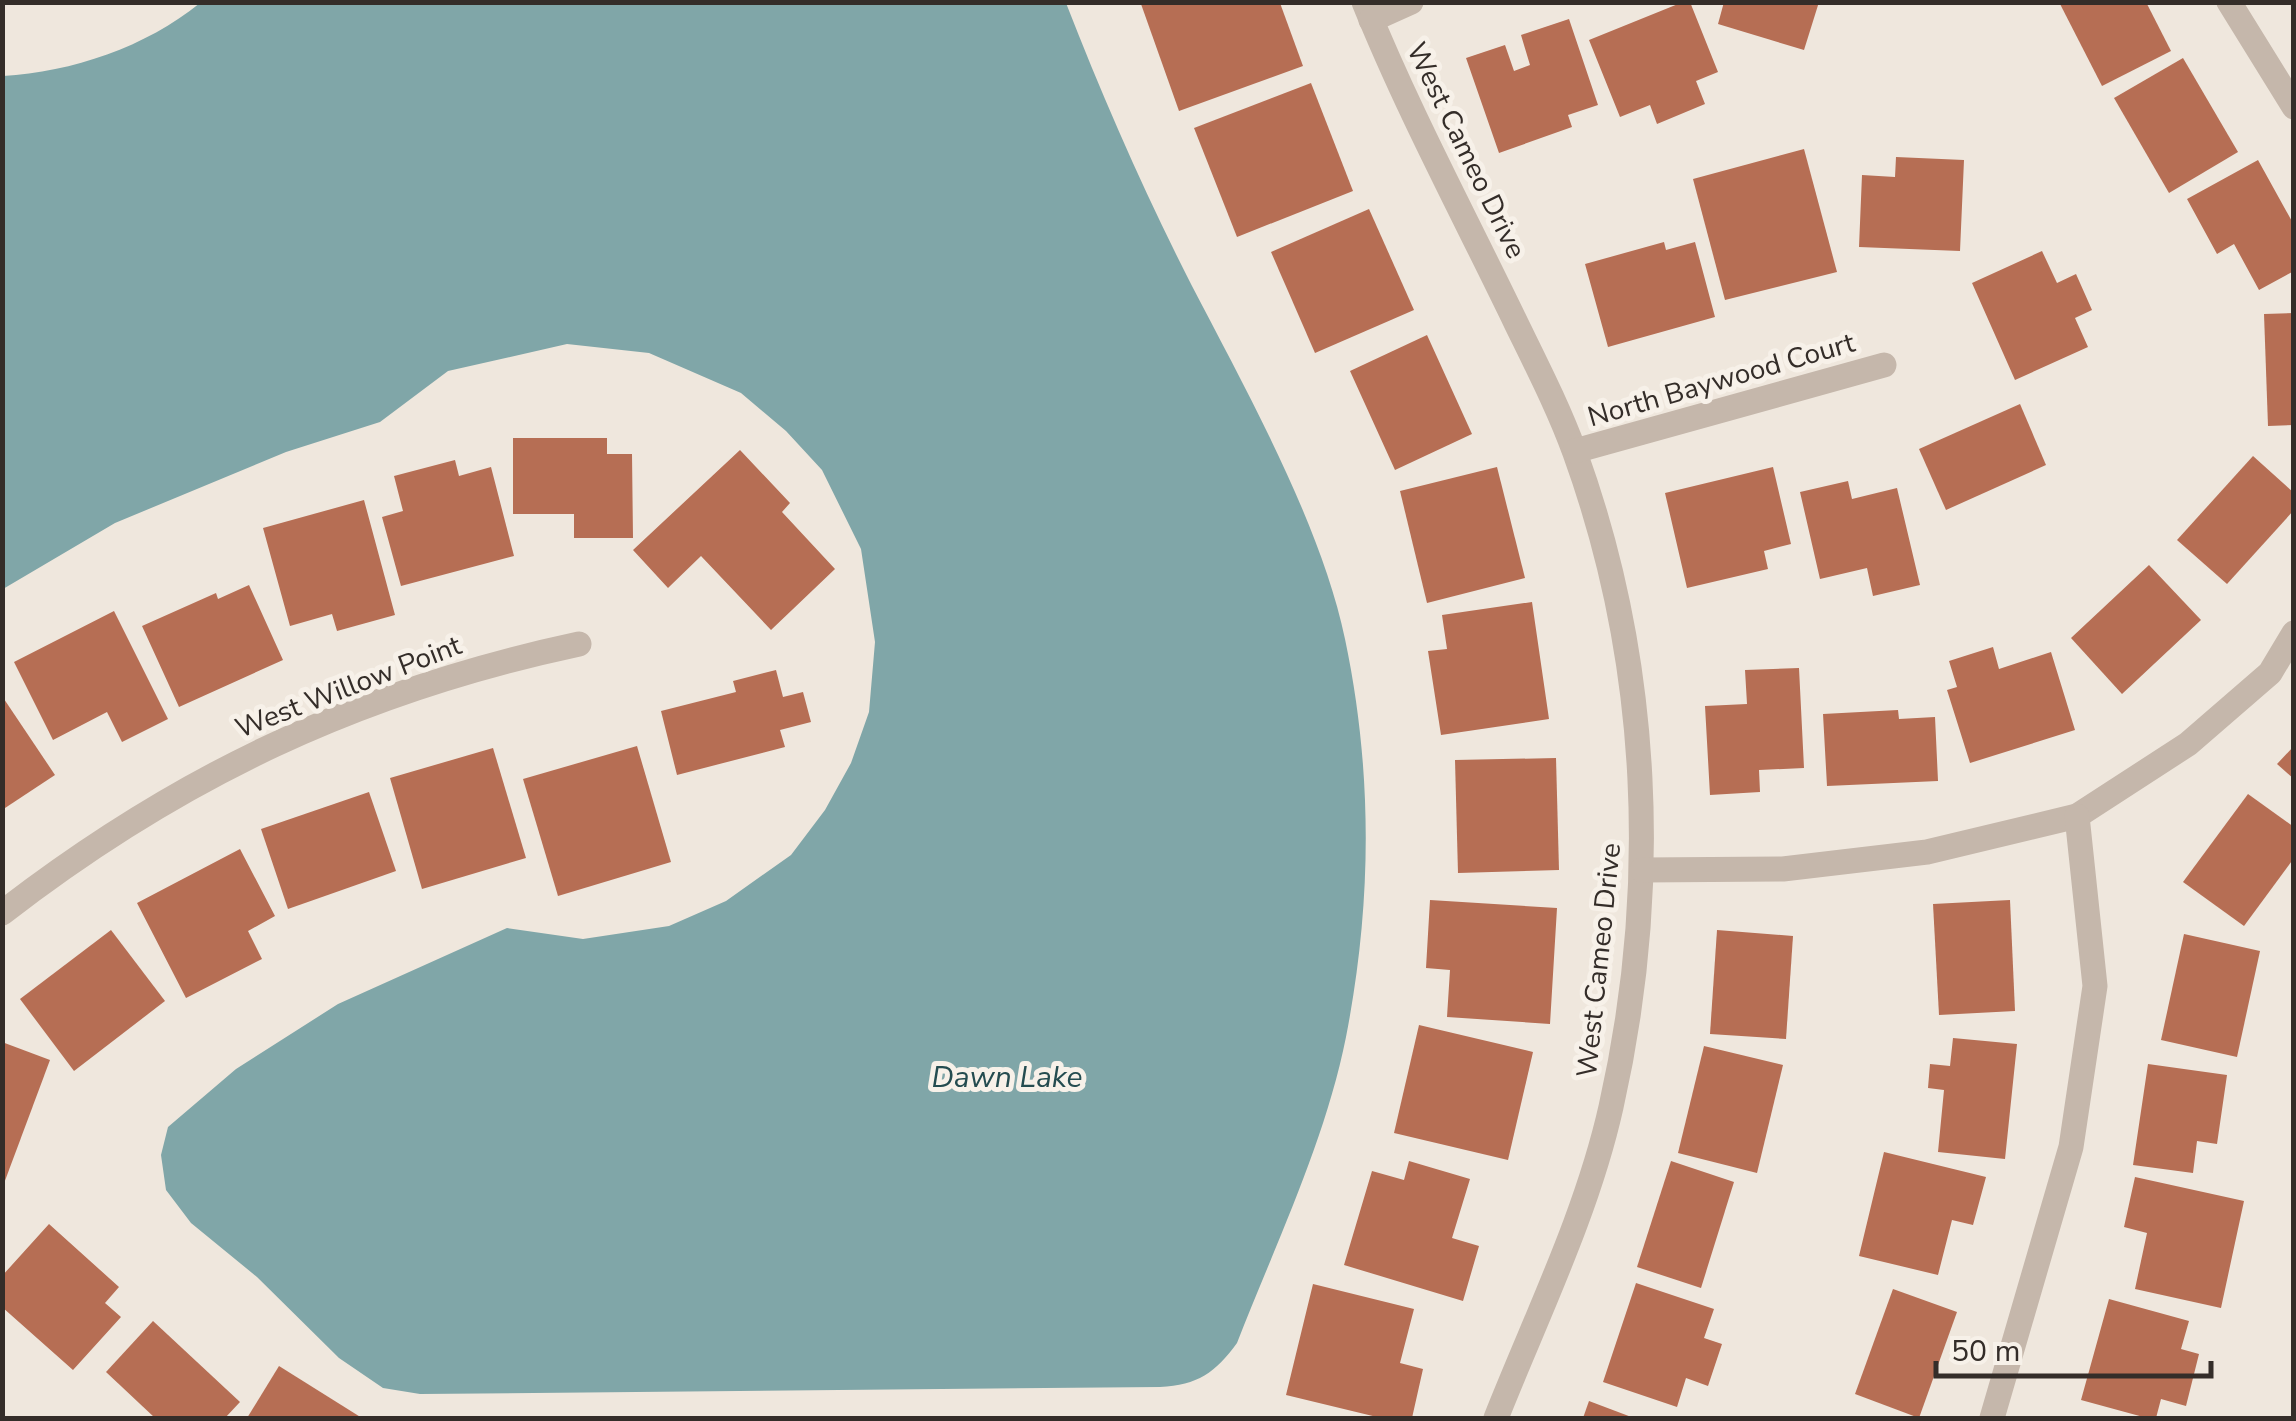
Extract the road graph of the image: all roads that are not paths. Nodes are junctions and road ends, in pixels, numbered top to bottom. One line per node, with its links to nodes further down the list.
1 (1412, 2): 3 (street)
2 (2228, 2): 4 (street)
3 (1368, 11): 6 (street, West Cameo Drive)
4 (2294, 107)
5 (1884, 364): 6 (street, North Baywood Court)
6 (1575, 452): 10 (street, West Cameo Drive)
7 (2294, 633): 9 (street)
8 (579, 644): 11 (street, West Willow Point)
9 (2078, 816): 10 (street); 13 (street)
10 (1642, 870): 12 (street, West Cameo Drive)
11 (2, 914)
12 (1496, 1418)
13 (1992, 1418)

